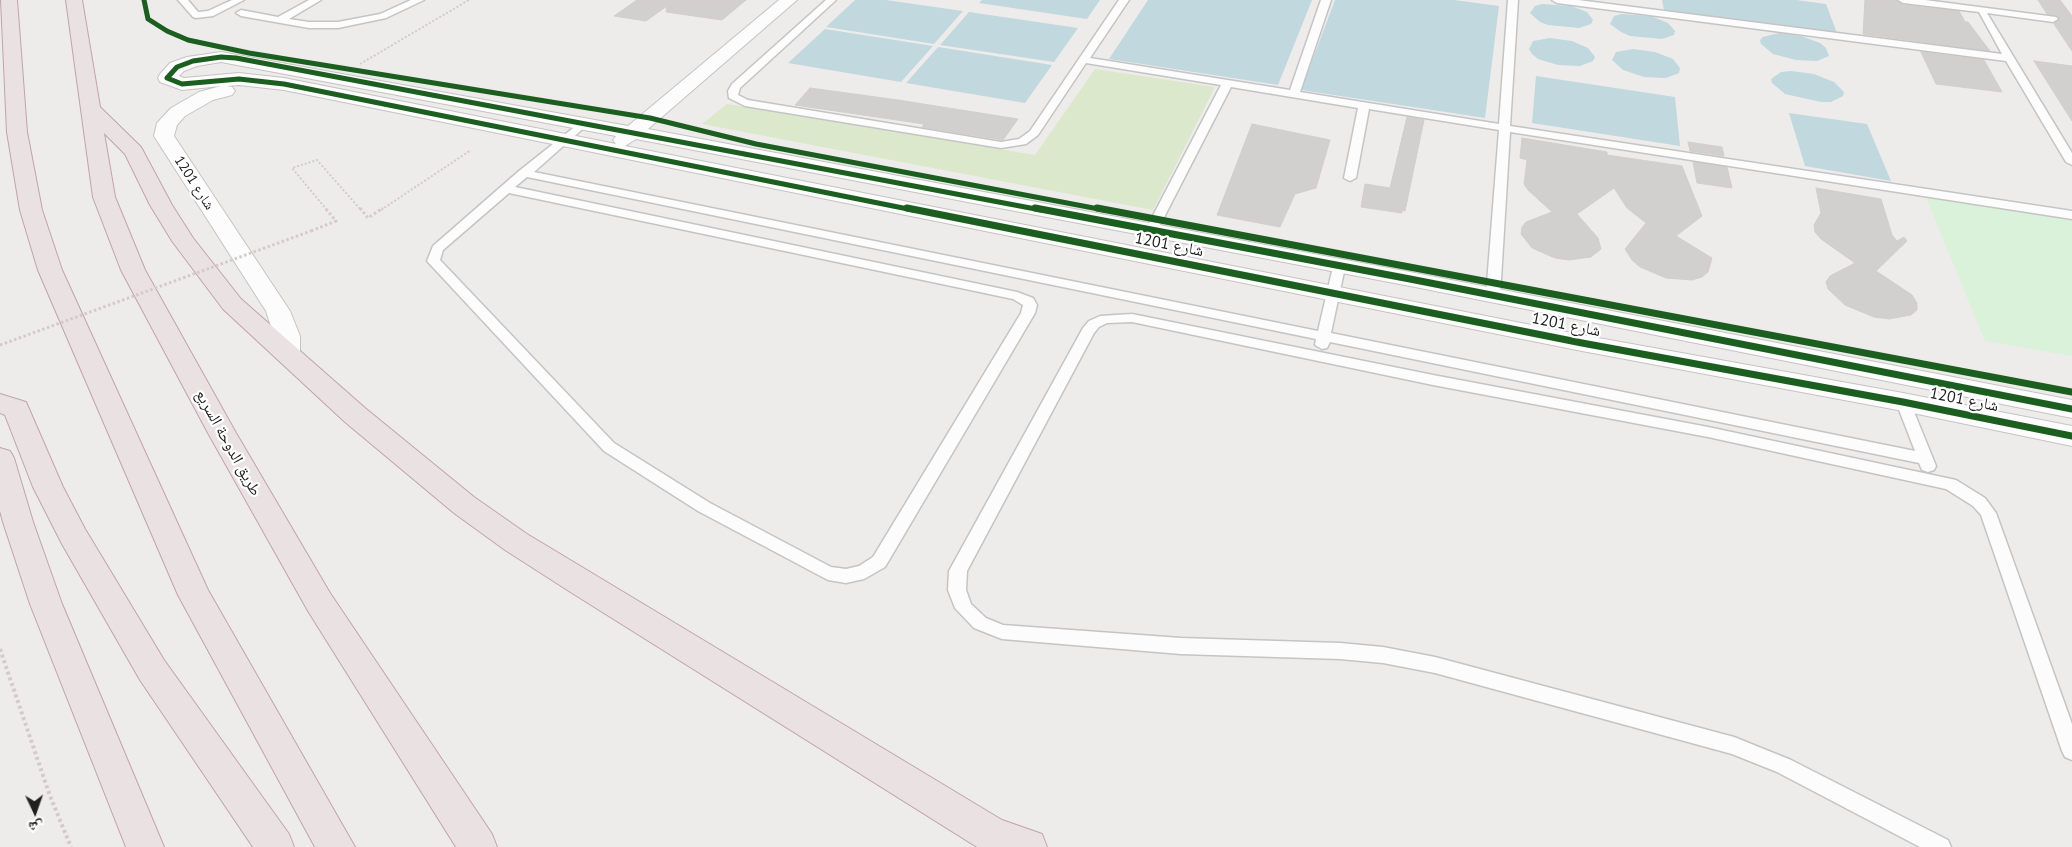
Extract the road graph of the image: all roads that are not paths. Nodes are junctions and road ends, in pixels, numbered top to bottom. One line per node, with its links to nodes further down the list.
1 (9, 0): 55 (highway)
2 (74, 0): 24 (highway, طريق الدوحة السريع)
3 (183, 0): 4 (lane)
4 (239, 0)
5 (316, 0): 17 (lane)
6 (418, 0): 17 (lane)
7 (789, 0): 27 (street)
8 (831, 0): 19 (lane)
9 (1124, 0): 19 (lane)
10 (1326, 0): 22 (lane)
11 (1512, 0): 26 (lane)
12 (1557, 0): 18 (lane)
13 (1903, 0): 16 (lane)
14 (241, 13): 17 (lane)
15 (1984, 14): 18 (lane)
16 (2052, 19)
17 (279, 20)
18 (2008, 58): 30 (lane)
19 (1084, 60): 21 (lane)
20 (284, 84): 25 (street, شارع 1201); 28 (street, شارع 1201); 40 (street, شارع 1201)
21 (1227, 84): 22 (lane); 35 (lane)
22 (1294, 94): 23 (lane)
23 (1364, 105): 26 (lane); 32 (lane)
24 (89, 107): 40 (highway); 56 (highway, طريق الدوحة السريع)
25 (582, 124): 27 (street, شارع 1201); 28 (lane)
26 (1504, 128): 34 (lane); 38 (lane)
27 (632, 133): 29 (street); 35 (street, شارع 1201)
28 (563, 140): 29 (street, شارع 1201); 31 (lane)
29 (613, 149): 37 (street, شارع 1201)
30 (2072, 162)
31 (523, 173): 33 (lane); 39 (lane)
32 (1350, 178)
33 (506, 189): 33 (lane)
34 (2072, 215)
35 (1152, 231): 36 (street, شارع 1201)
36 (1340, 267): 37 (lane); 38 (street, شارع 1201)
37 (1333, 292): 39 (lane); 43 (street, شارع 1201)
38 (1493, 296): 42 (street, شارع 1201)
39 (1324, 335): 41 (lane); 49 (lane)
40 (287, 352): 52 (highway)
41 (1320, 356): 50 (lane); 58 (lane)
42 (1866, 369): 43 (street); 46 (street, شارع 1201)
43 (1876, 397): 45 (street, شارع 1201)
44 (0, 402): 54 (highway)
45 (1903, 402): 47 (street, شارع 1201); 49 (lane)
46 (2072, 409)
47 (2072, 436)
48 (0, 458): 53 (highway)
49 (1925, 459): 50 (lane)
50 (1934, 480): 51 (lane)
51 (2072, 751)
52 (997, 841): 57 (highway)
53 (145, 847)
54 (275, 847)
55 (336, 847)
56 (478, 847)
57 (1028, 847)
58 (1941, 847)

